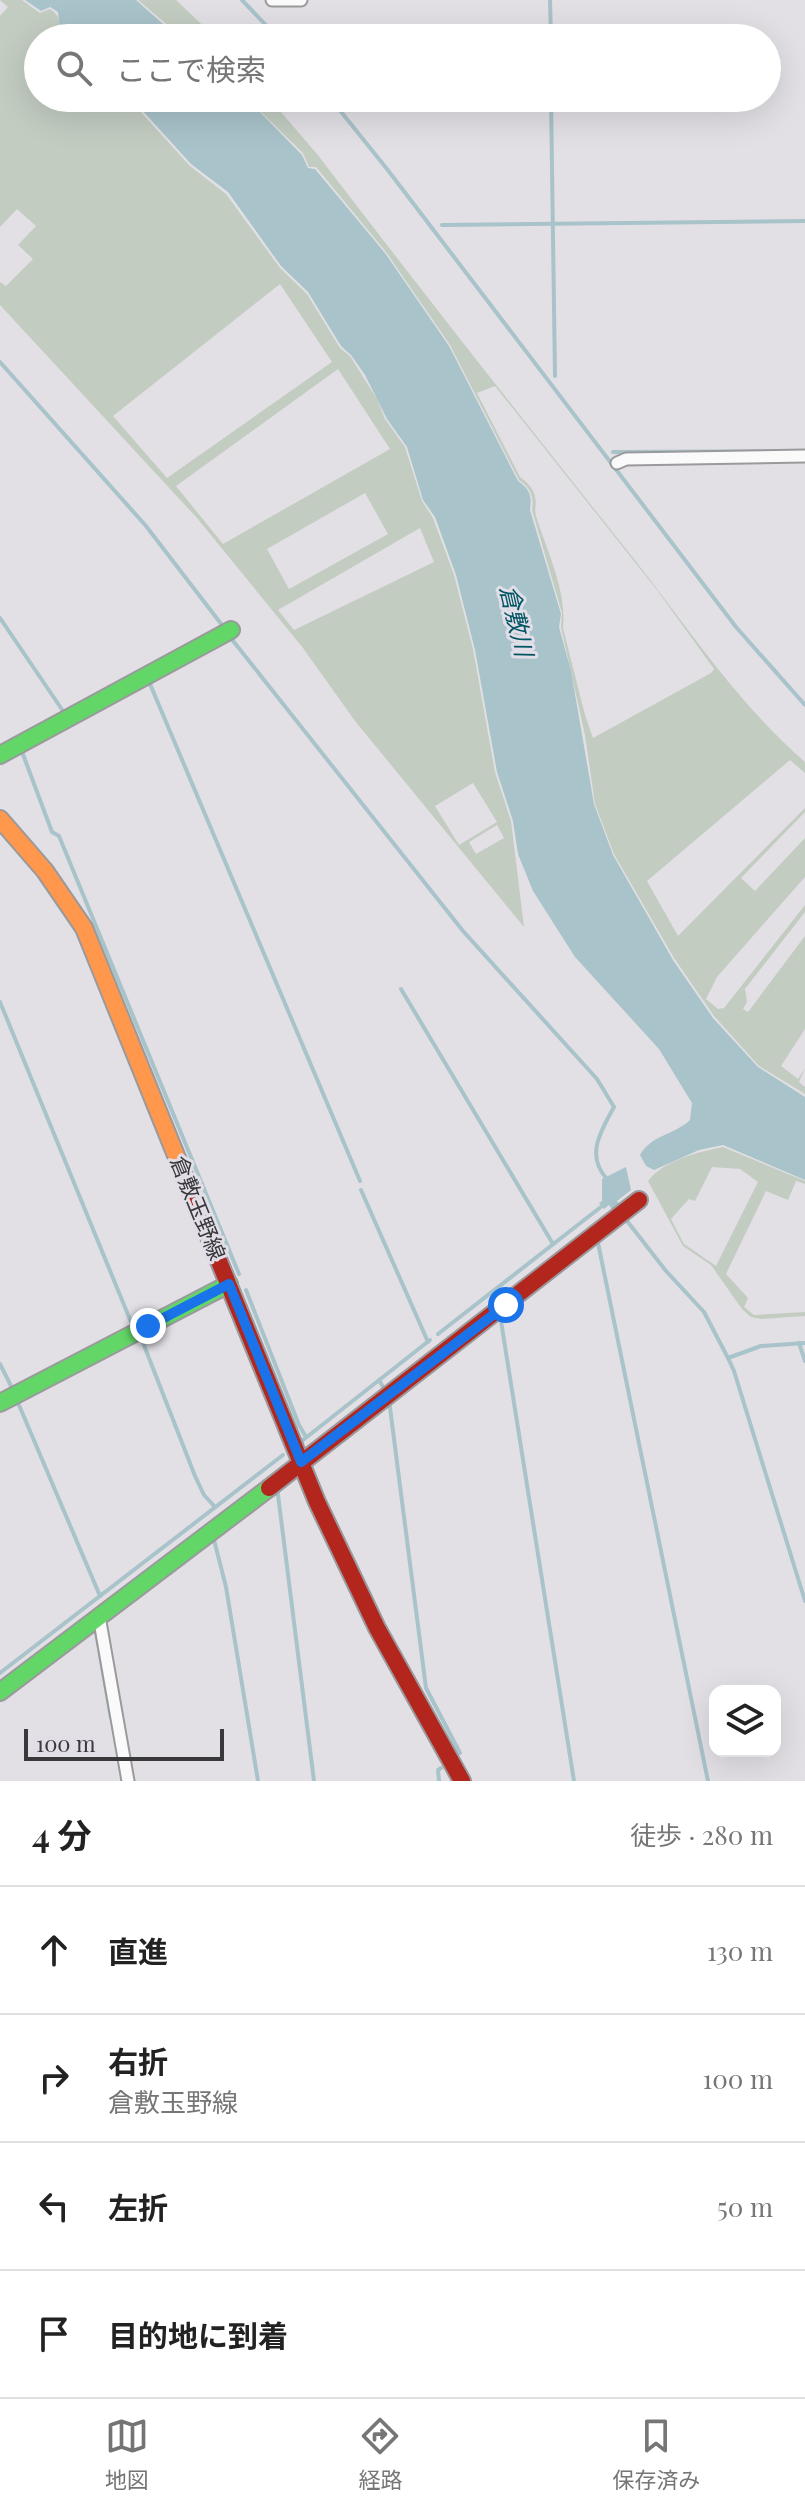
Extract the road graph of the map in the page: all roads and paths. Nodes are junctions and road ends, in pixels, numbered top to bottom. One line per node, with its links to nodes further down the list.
1 (272, 0): 2 (street)
2 (301, 0)
3 (805, 456): 4 (street)
4 (617, 463)
5 (227, 633): 6 (street)
6 (0, 755)
7 (0, 819): 9 (street, 倉敷玉野線)
8 (627, 1209): 11 (street)
9 (229, 1284): 10 (street); 11 (street, 倉敷玉野線)
10 (9, 1398)
11 (301, 1462): 12 (street); 15 (street, 倉敷玉野線)
12 (99, 1616): 13 (street); 14 (street)
13 (0, 1692)
14 (128, 1781)
15 (462, 1781)

